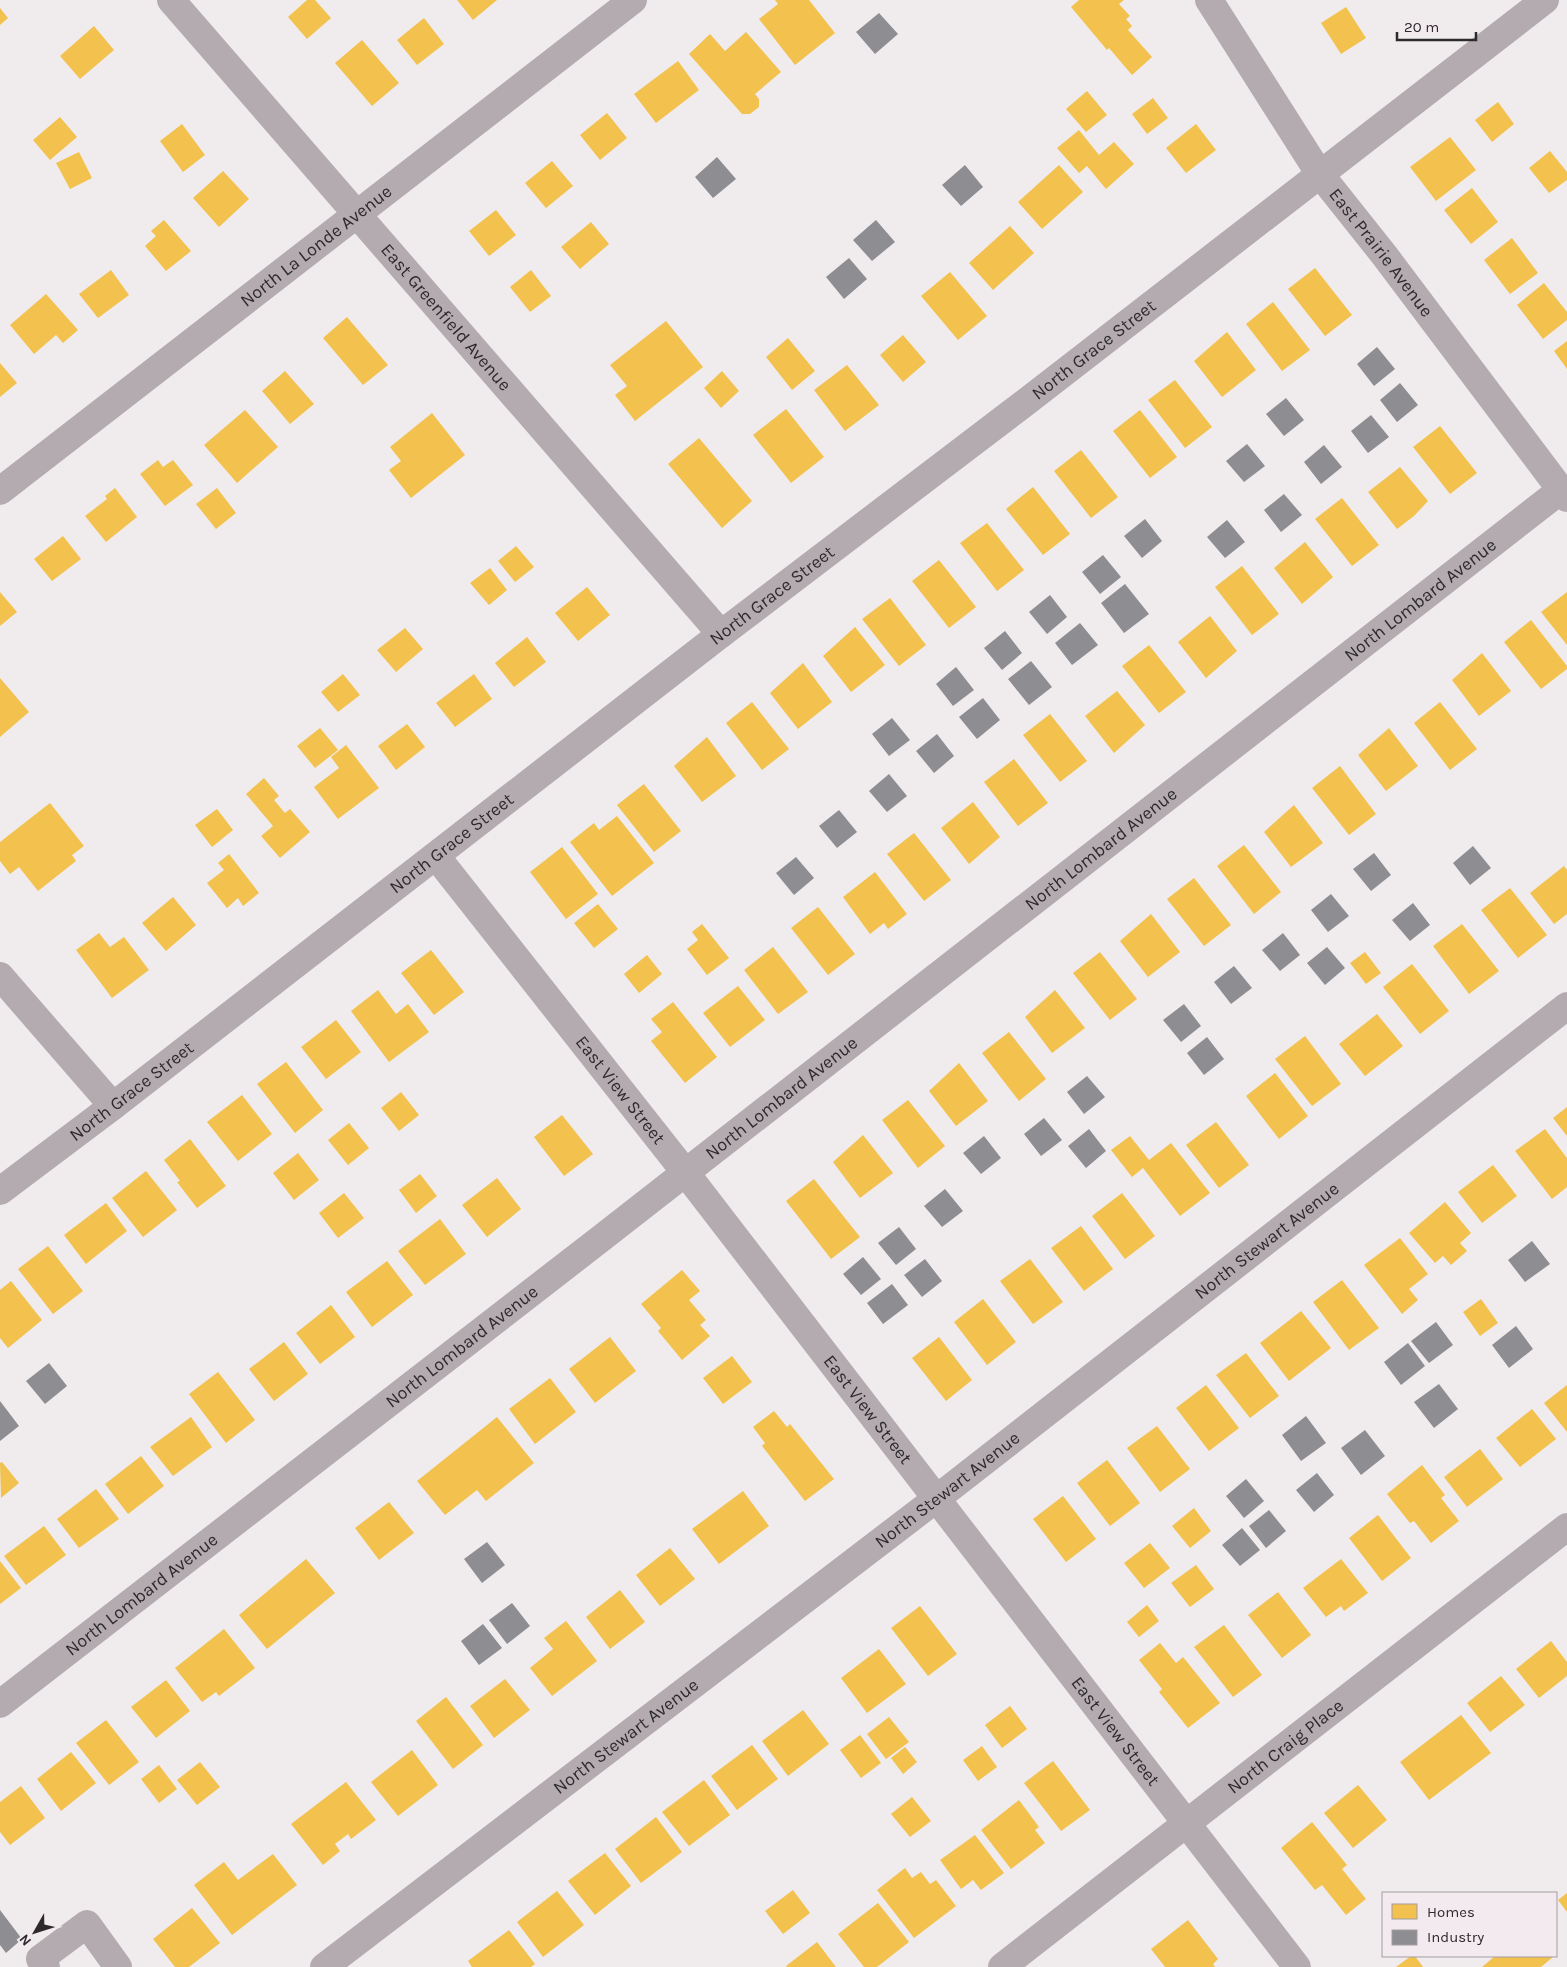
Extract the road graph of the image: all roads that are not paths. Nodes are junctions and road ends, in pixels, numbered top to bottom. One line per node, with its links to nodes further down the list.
1 (171, 0): 6 (street, East Greenfield Avenue)
2 (633, 0): 6 (street, North La Londe Avenue)
3 (1209, 0): 5 (street, East Prairie Avenue)
4 (1545, 0): 5 (street, North Grace Street)
5 (1320, 174): 8 (street, East Prairie Avenue); 9 (street, North Grace Street)
6 (357, 213): 7 (street, North La Londe Avenue); 9 (street, East Greenfield Avenue)
7 (0, 490)
8 (1564, 494): 14 (street, North Lombard Avenue)
9 (721, 634): 10 (street, North Grace Street)
10 (436, 856): 13 (street, North Grace Street); 14 (street, East View Street)
11 (0, 976): 13 (street)
12 (1567, 1006): 16 (street, North Stewart Avenue)
13 (113, 1106): 15 (street, North Grace Street)
14 (685, 1172): 16 (street, East View Street); 18 (street, North Lombard Avenue)
15 (0, 1191)
16 (936, 1499): 19 (street, East View Street); 22 (street, North Stewart Avenue)
17 (1567, 1527): 19 (street, North Craig Place)
18 (0, 1704)
19 (1187, 1824): 23 (street, North Craig Place); 24 (street, East View Street)
20 (46, 1967): 21 (street)
21 (118, 1967)
22 (324, 1967)
23 (1002, 1967)
24 (1297, 1967)

